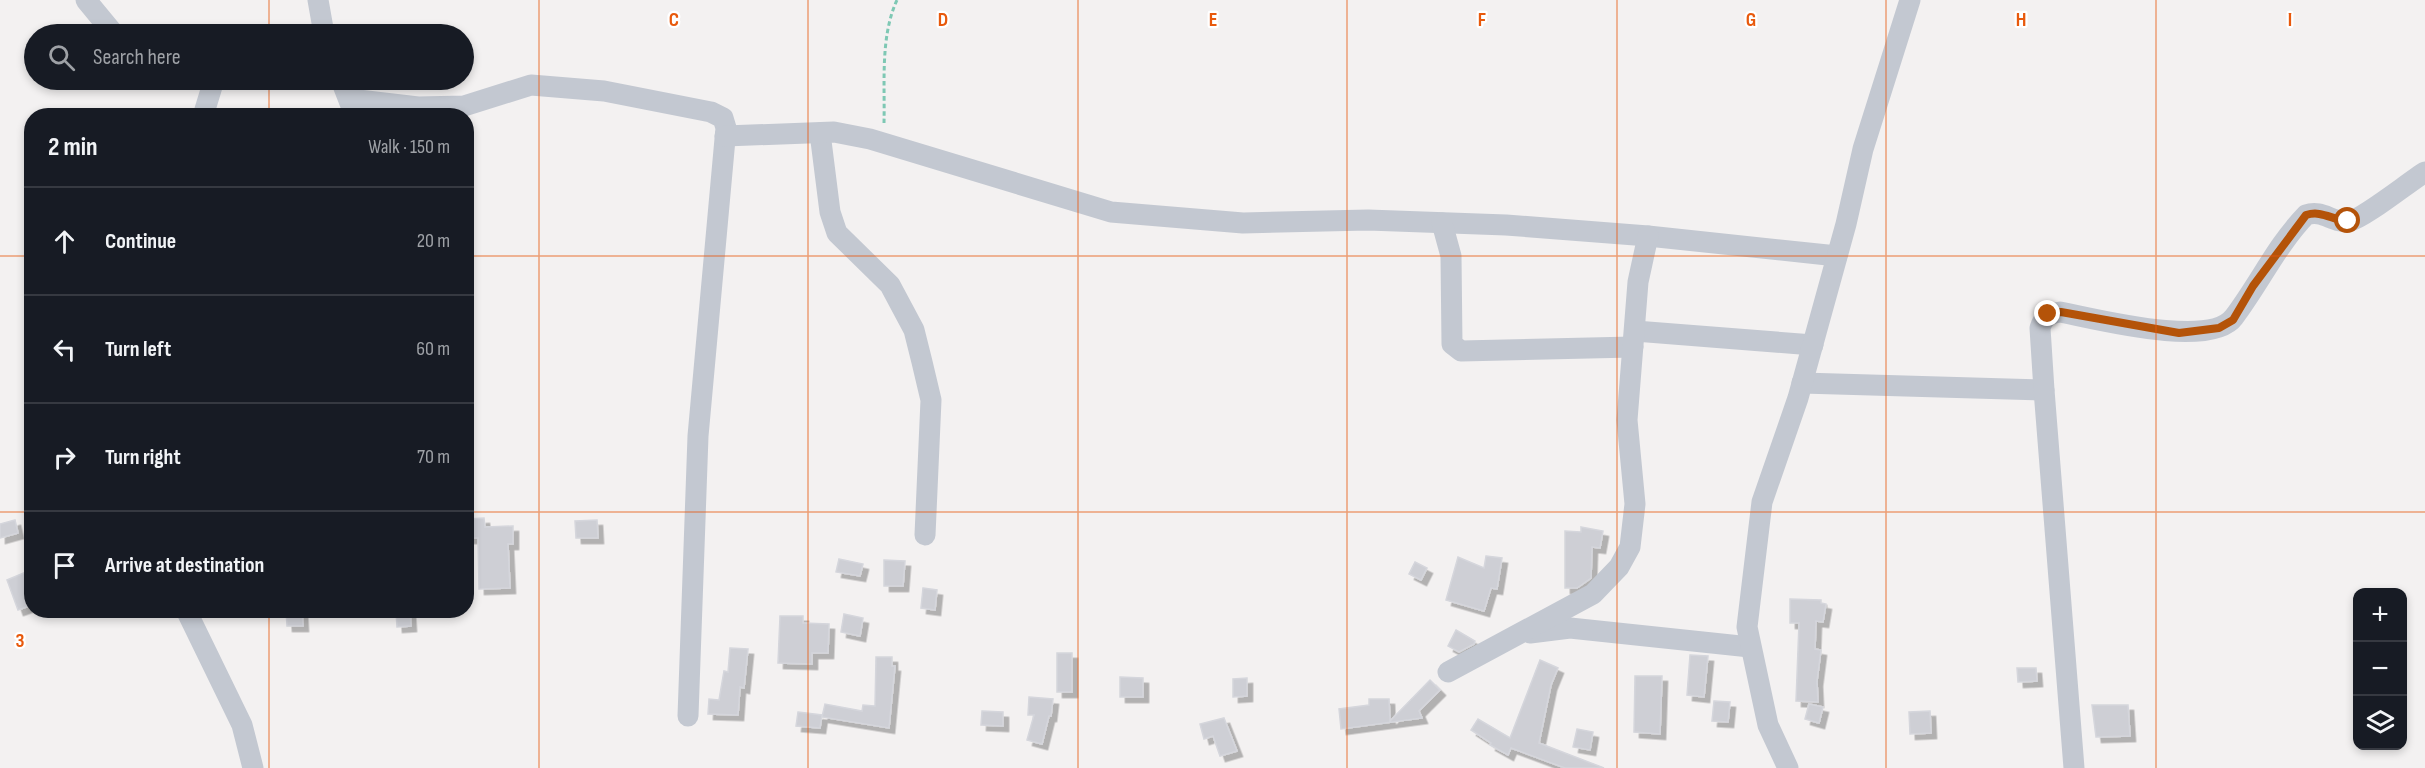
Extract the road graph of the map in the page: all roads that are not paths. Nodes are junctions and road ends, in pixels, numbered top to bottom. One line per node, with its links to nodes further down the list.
1 (86, 0): 4 (street)
2 (318, 0): 5 (street)
3 (1910, 0): 15 (street)
4 (106, 24)
5 (322, 24)
6 (211, 90): 9 (street)
7 (345, 90): 8 (street)
8 (352, 107): 11 (street)
9 (205, 108)
10 (820, 133): 11 (street); 13 (street); 20 (street)
11 (725, 136): 25 (street)
12 (2425, 172): 19 (street)
13 (1442, 223): 14 (street); 16 (street)
14 (1648, 236): 15 (street); 16 (street)
15 (1837, 256): 17 (street)
16 (1634, 339): 17 (street); 22 (street)
17 (1813, 345): 18 (street)
18 (1802, 383): 19 (street); 23 (street)
19 (2044, 390): 28 (street)
20 (925, 535)
21 (190, 618): 26 (street)
22 (1518, 634): 23 (street); 24 (street)
23 (1750, 647): 27 (street)
24 (1448, 672)
25 (688, 716)
26 (253, 768)
27 (1788, 768)
28 (2074, 768)

